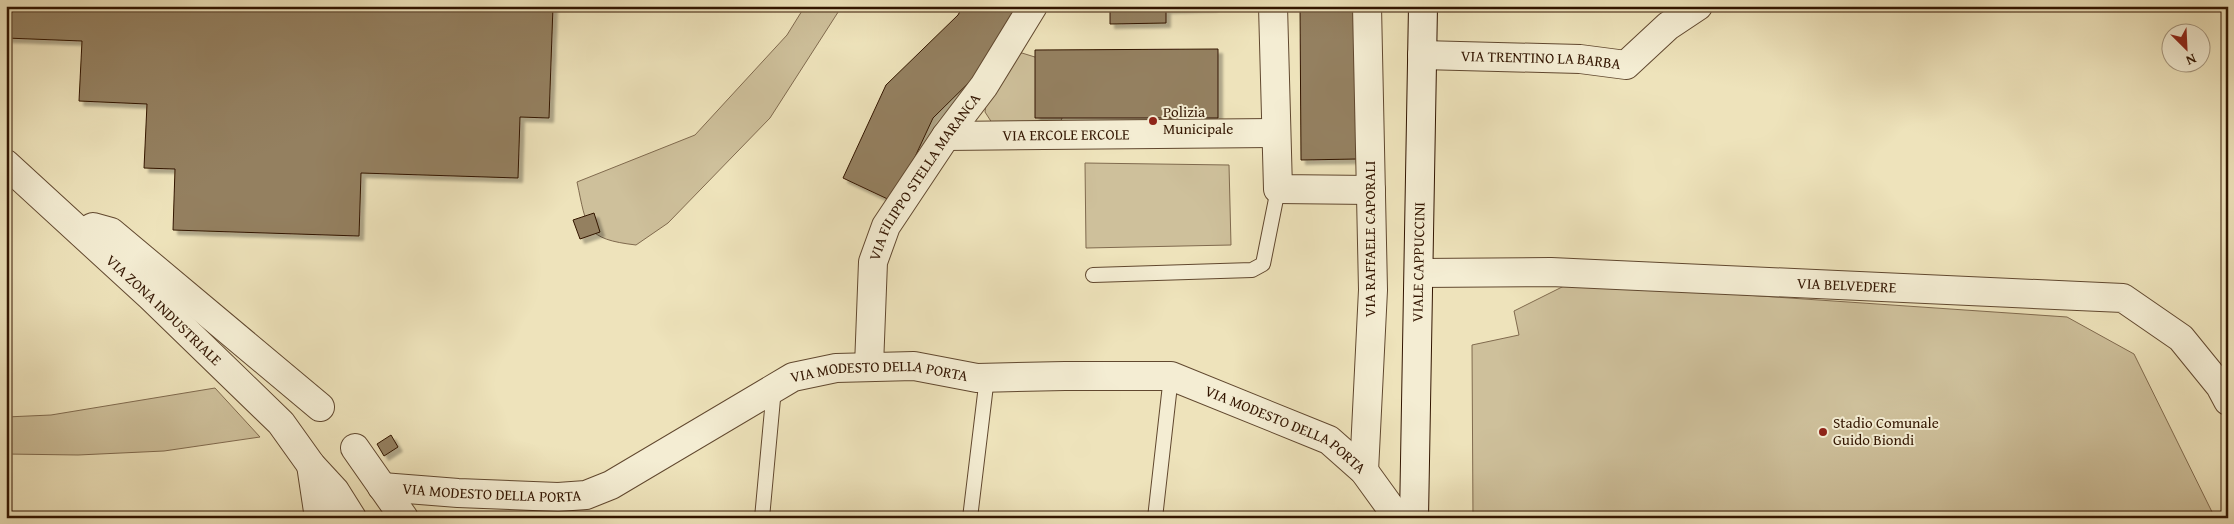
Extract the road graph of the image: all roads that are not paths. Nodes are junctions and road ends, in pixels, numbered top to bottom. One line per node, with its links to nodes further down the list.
1 (1033, 6): 8 (street, VIA FILIPPO STELLA MARANCA)
2 (1273, 6): 7 (street)
3 (1366, 6): 11 (street, VIA RAFFAELE CAPORALI)
4 (1423, 6): 6 (street, VIALE CAPPUCCINI)
5 (1698, 6): 6 (street, VIA TRENTINO LA BARBA)
6 (1422, 55): 13 (street, VIALE CAPPUCCINI)
7 (1276, 133): 8 (street, VIA ERCOLE ERCOLE); 10 (street)
8 (946, 136): 15 (street, VIA FILIPPO STELLA MARANCA)
9 (6, 164): 12 (street, VIA ZONA INDUSTRIALE)
10 (1278, 188): 11 (street); 14 (lane)
11 (1371, 190): 23 (street, VIA RAFFAELE CAPORALI)
12 (82, 233): 20 (street); 22 (street, VIA ZONA INDUSTRIALE)
13 (1419, 273): 19 (street, VIA BELVEDERE); 32 (street, VIALE CAPPUCCINI)
14 (1093, 275)
15 (869, 366): 17 (street, VIA MODESTO DELLA PORTA); 18 (street, VIA MODESTO DELLA PORTA)
16 (1171, 376): 17 (street, VIA MODESTO DELLA PORTA); 23 (street, VIA MODESTO DELLA PORTA); 30 (lane)
17 (987, 377): 29 (lane)
18 (774, 388): 24 (street, VIA MODESTO DELLA PORTA); 28 (lane)
19 (2228, 401)
20 (320, 407)
21 (354, 448): 24 (street)
22 (311, 465): 25 (street, VIA ZONA INDUSTRIALE); 26 (street, VIA ZONA INDUSTRIALE)
23 (1364, 471): 31 (street, VIA MODESTO DELLA PORTA)
24 (382, 487): 27 (street, VIA MODESTO DELLA PORTA)
25 (319, 518)
26 (352, 518)
27 (404, 518)
28 (762, 518)
29 (970, 518)
30 (1155, 518)
31 (1398, 518)
32 (1414, 518)

